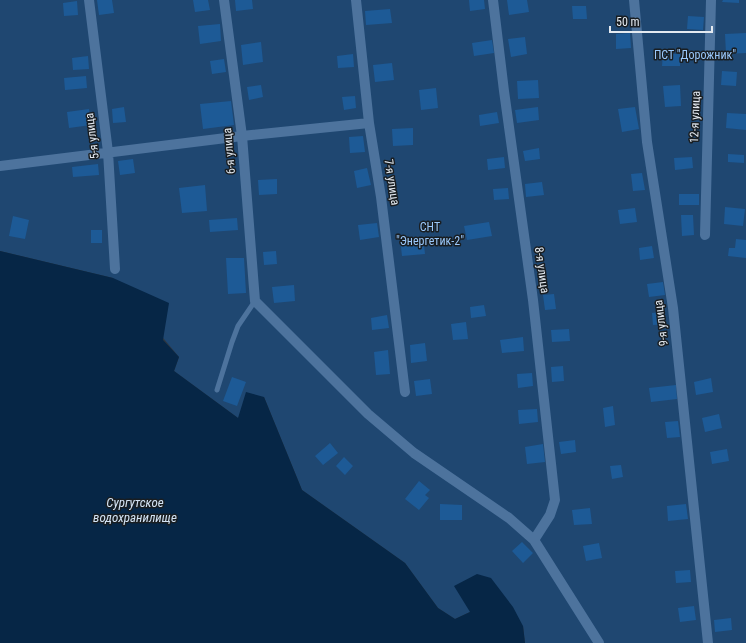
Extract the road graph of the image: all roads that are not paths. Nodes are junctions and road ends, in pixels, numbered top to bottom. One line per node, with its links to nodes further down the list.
1 (89, 0): 9 (street, 5-я улица)
2 (224, 0): 8 (street, 6-я улица)
3 (356, 0): 7 (street, 7-я улица)
4 (493, 0): 16 (street, 8-я улица)
5 (634, 0): 18 (street, 9-я улица)
6 (711, 0): 11 (street, 12-я улица)
7 (369, 123): 8 (street); 15 (street, 7-я улица)
8 (242, 136): 9 (street); 13 (street, 6-я улица)
9 (108, 152): 10 (street); 12 (street, 5-я улица)
10 (0, 166)
11 (705, 235)
12 (115, 269)
13 (255, 301): 14 (lane); 16 (street)
14 (217, 390)
15 (405, 392)
16 (534, 540): 17 (street)
17 (599, 643)
18 (708, 643)

